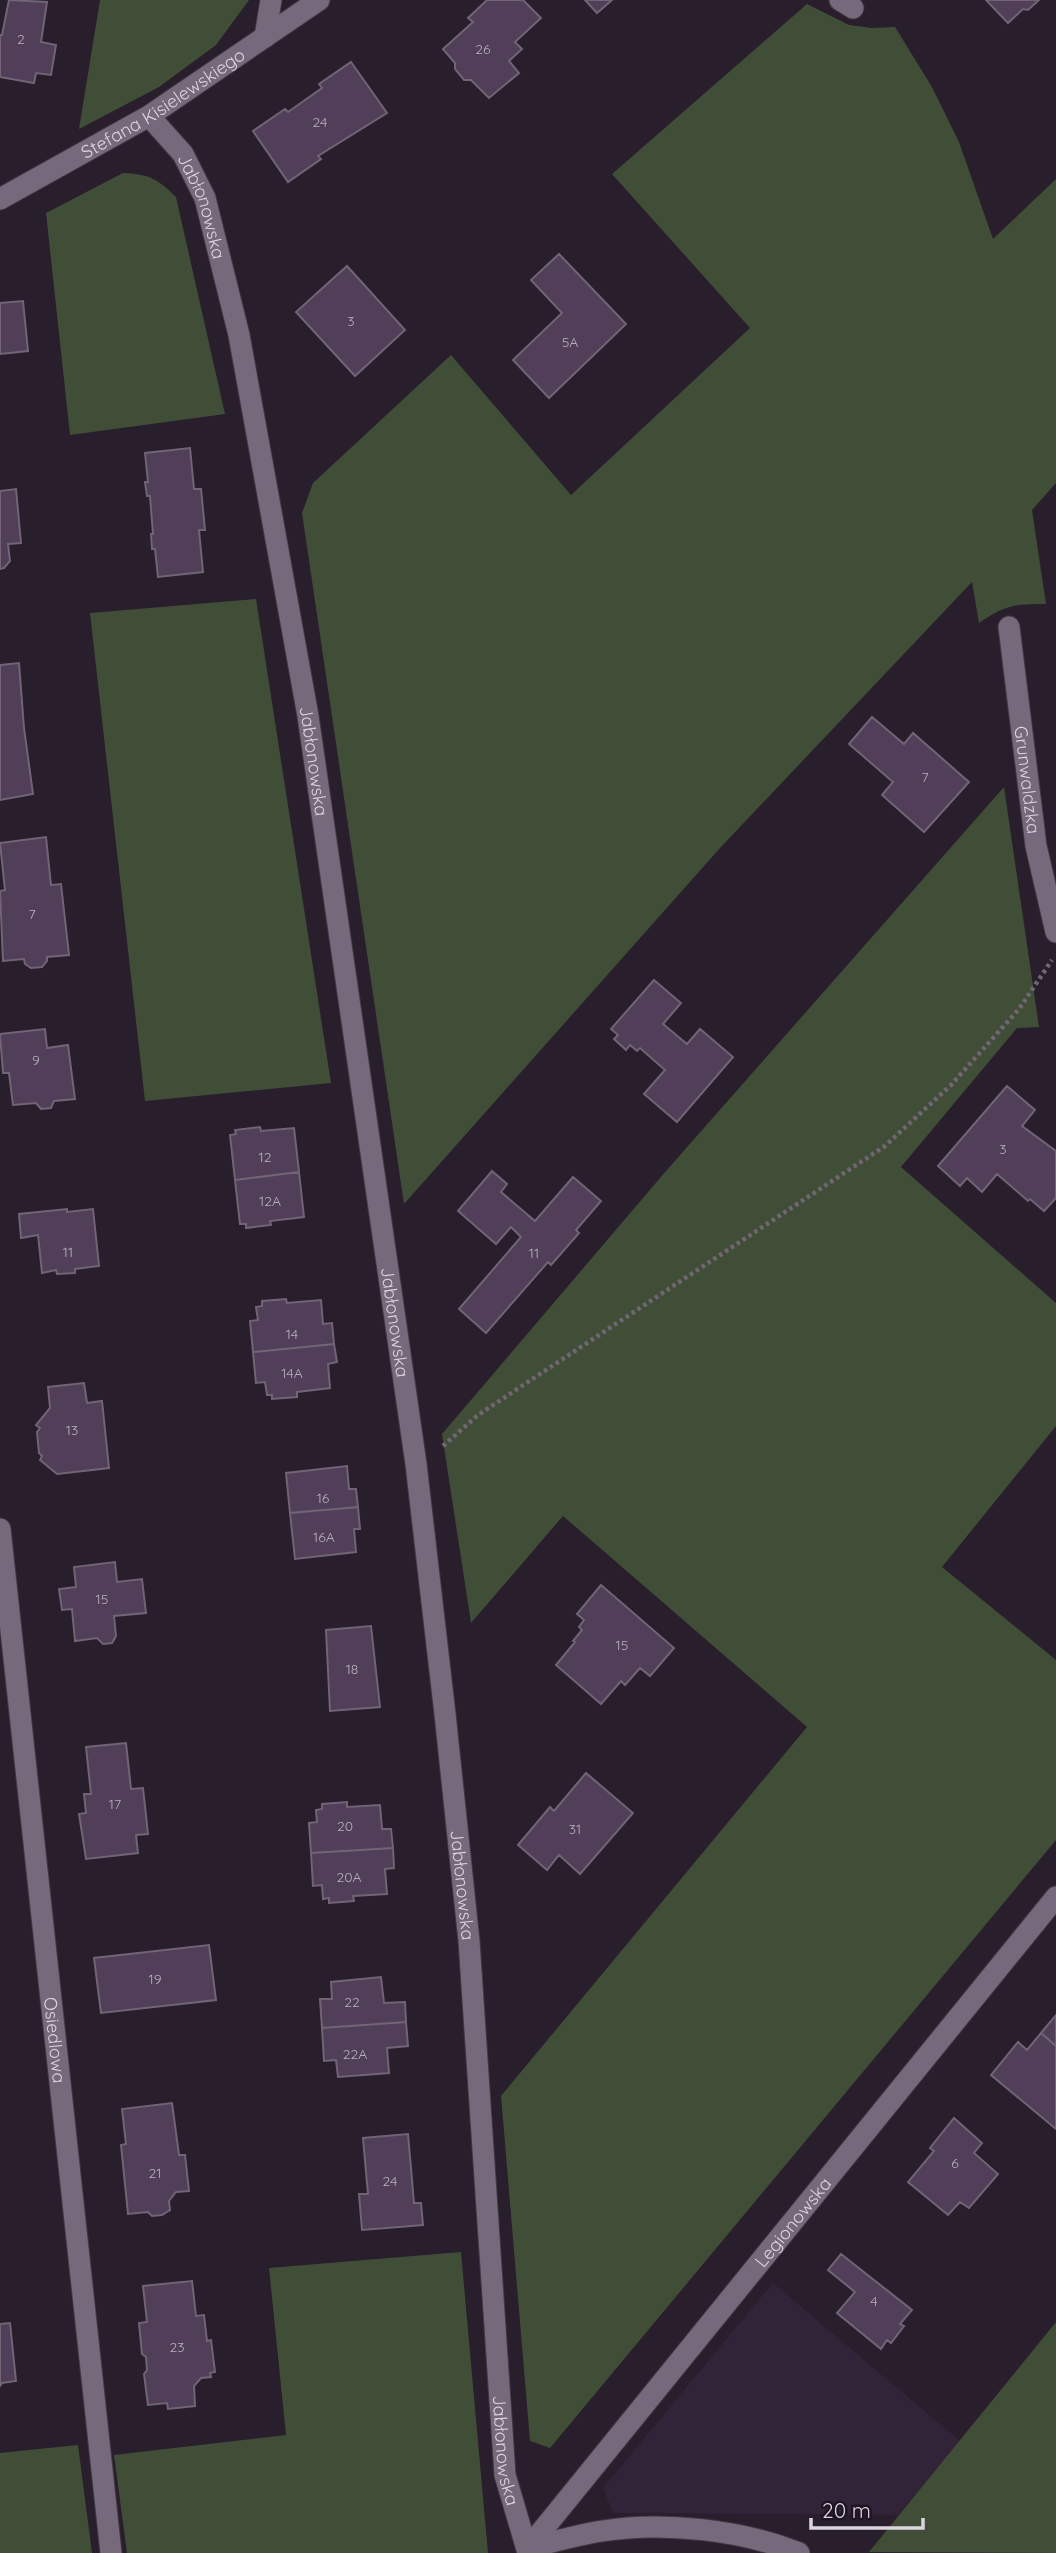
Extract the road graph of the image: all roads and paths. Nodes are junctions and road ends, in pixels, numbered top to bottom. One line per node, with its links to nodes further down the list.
1 (271, 0): 3 (street)
2 (319, 0): 3 (street, Stefana Kisielewskiego)
3 (265, 37): 4 (street, Stefana Kisielewskiego)
4 (149, 116): 5 (street, Stefana Kisielewskiego); 9 (street, Jabłonowska)
5 (0, 199)
6 (1009, 627): 7 (street, Grunwaldzka)
7 (1056, 932)
8 (1056, 953): 9 (path)
9 (416, 1464): 12 (street, Jabłonowska)
10 (0, 1530): 13 (street, Osiedlowa)
11 (1056, 1897): 12 (street, Legionowska)
12 (528, 2550): 14 (street)
13 (111, 2553)
14 (799, 2553)

